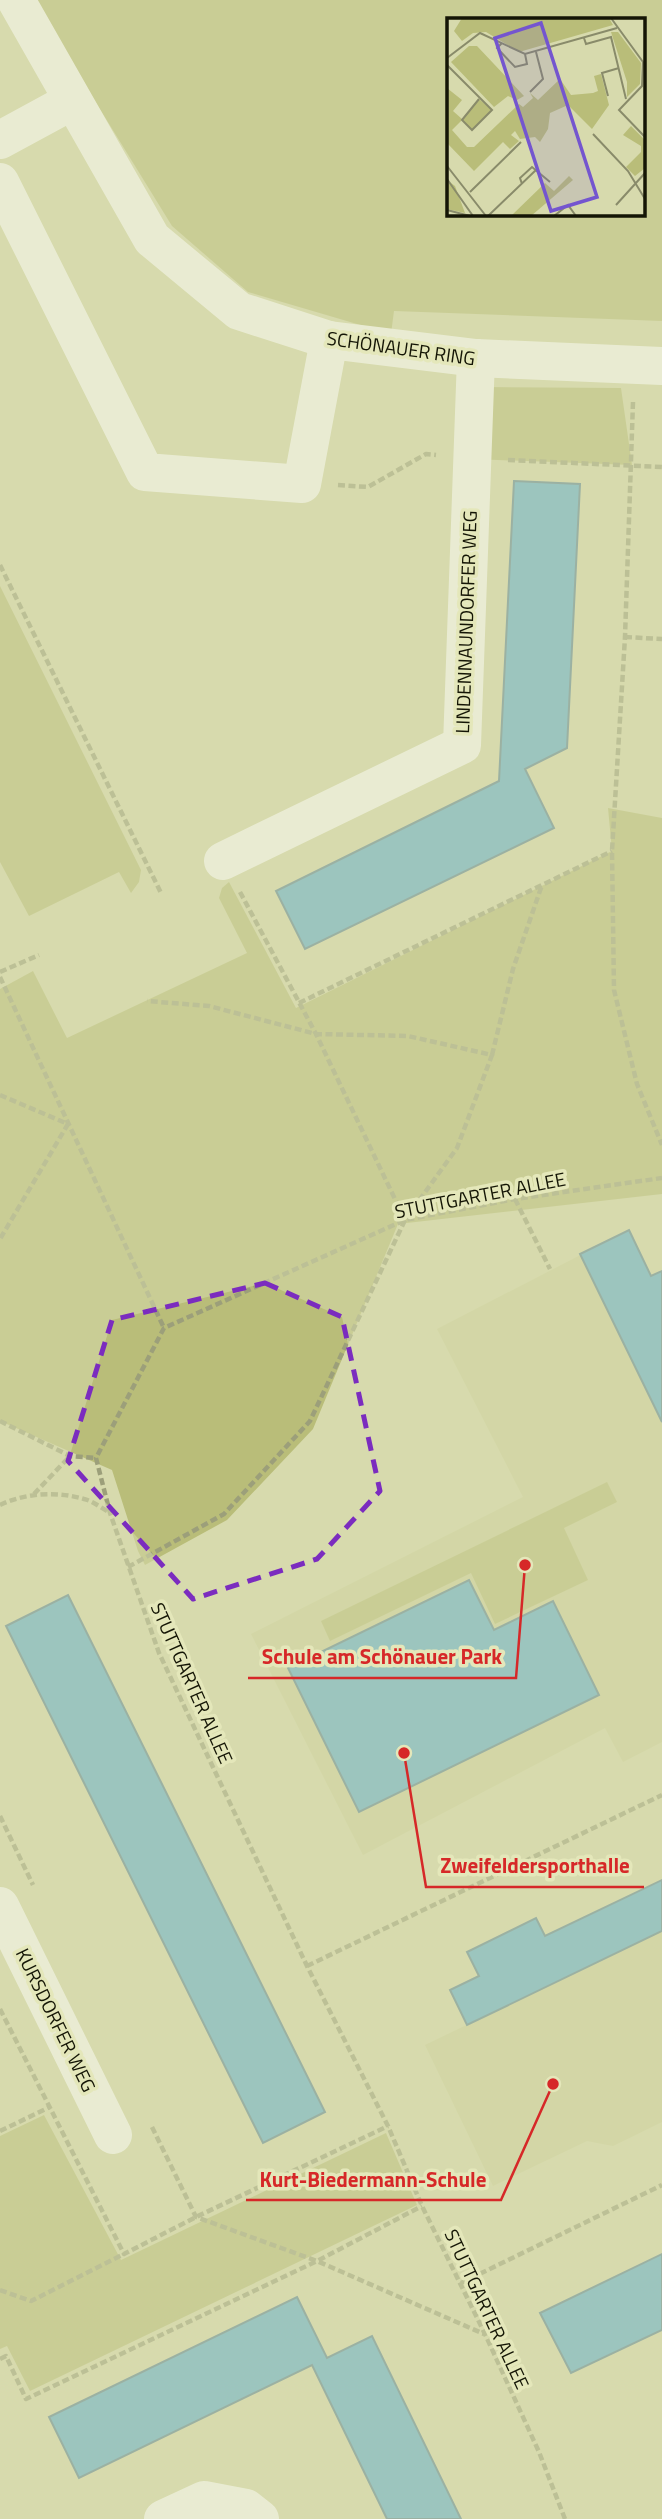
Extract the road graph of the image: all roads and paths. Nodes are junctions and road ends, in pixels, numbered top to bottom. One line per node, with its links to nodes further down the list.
1 (16, 0): 2 (street, SCHÖNAUER RING)
2 (72, 101): 3 (street); 5 (street, SCHÖNAUER RING)
3 (0, 140)
4 (0, 181): 5 (street)
5 (329, 340): 6 (street, SCHÖNAUER RING)
6 (476, 358): 7 (street, SCHÖNAUER RING); 12 (street, LINDENNAUNDORFER WEG)
7 (648, 365): 9 (path)
8 (0, 565): 14 (path)
9 (625, 637): 10 (path); 11 (path)
10 (662, 639)
11 (612, 851): 13 (path); 23 (path)
12 (223, 861): 18 (path)
13 (542, 885): 18 (path); 20 (path)
14 (161, 893)
15 (39, 955): 16 (path)
16 (0, 974): 22 (path)
17 (147, 1001): 19 (path)
18 (299, 1003): 19 (path)
19 (316, 1034): 20 (path); 26 (path)
20 (492, 1055): 26 (path)
21 (0, 1095): 22 (path)
22 (68, 1124): 27 (path); 29 (path)
23 (662, 1145)
24 (662, 1178): 25 (path, STUTTGARTER ALLEE)
25 (515, 1199): 26 (path, STUTTGARTER ALLEE); 28 (path)
26 (405, 1220): 29 (path, STUTTGARTER ALLEE); 36 (path)
27 (0, 1240)
28 (550, 1269)
29 (164, 1328): 32 (path)
30 (0, 1421): 31 (path)
31 (70, 1456): 32 (path); 33 (path)
32 (96, 1458): 35 (path, STUTTGARTER ALLEE)
33 (33, 1495): 34 (path); 35 (path)
34 (0, 1505)
35 (110, 1513): 36 (path, STUTTGARTER ALLEE)
36 (128, 1566): 39 (path, STUTTGARTER ALLEE)
37 (662, 1795): 39 (path)
38 (0, 1906): 41 (street, KURSDORFER WEG)
39 (307, 1966): 43 (path, STUTTGARTER ALLEE)
40 (0, 2009): 42 (path)
41 (90, 2088): 42 (path); 45 (street, KURSDORFER WEG)
42 (49, 2108): 44 (path); 49 (path)
43 (388, 2126): 47 (path, STUTTGARTER ALLEE); 48 (path)
44 (0, 2132)
45 (113, 2135): 48 (path)
46 (662, 2185): 51 (path)
47 (422, 2206): 50 (path); 51 (path, STUTTGARTER ALLEE)
48 (196, 2217): 49 (path); 50 (path)
49 (124, 2254): 52 (path)
50 (317, 2261): 53 (path); 54 (path)
51 (461, 2283): 53 (path, STUTTGARTER ALLEE)
52 (0, 2290)
53 (485, 2334): 57 (path, STUTTGARTER ALLEE)
54 (0, 2358)
55 (163, 2519): 56 (street)
56 (260, 2519)
57 (565, 2519)

